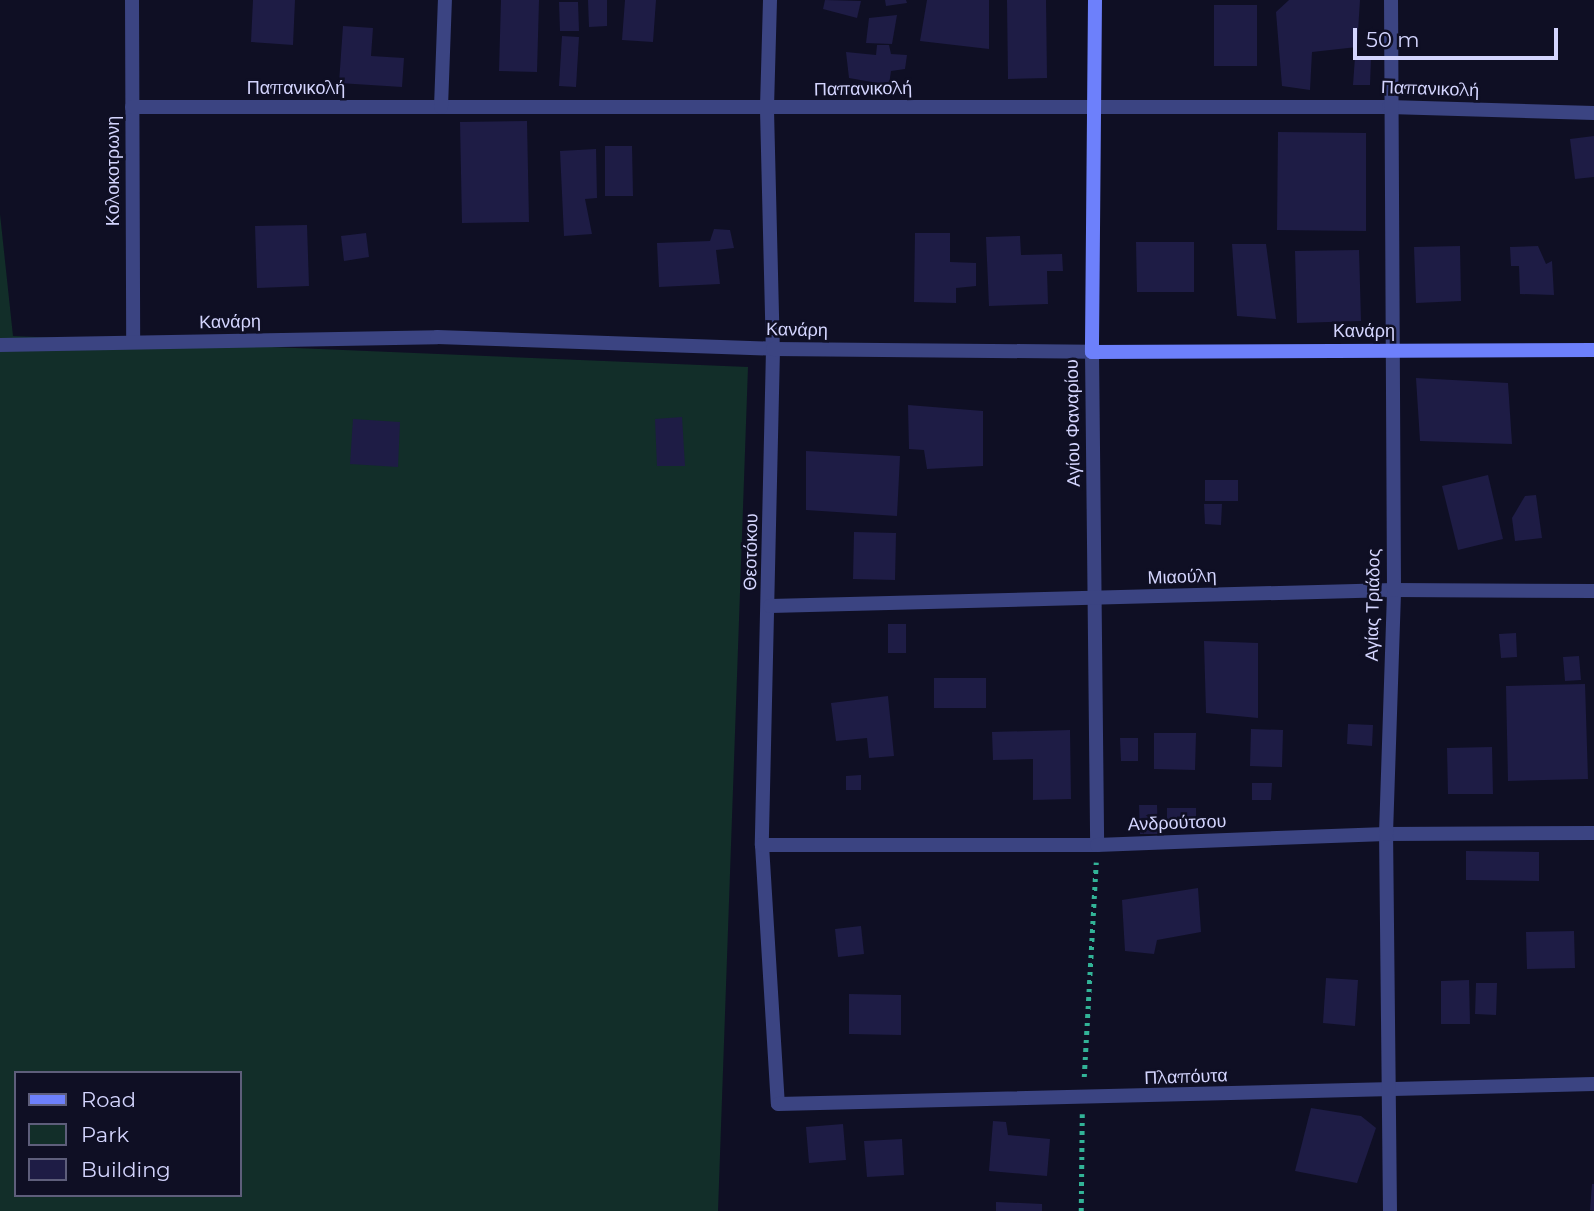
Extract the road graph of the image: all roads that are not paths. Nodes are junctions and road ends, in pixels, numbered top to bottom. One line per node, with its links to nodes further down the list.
1 (132, 0): 7 (street, Κολοκοτρωνη)
2 (445, 0): 8 (street)
3 (770, 0): 10 (street, Θεοτόκου)
4 (1095, 0): 6 (street, Αγίου Φαναρίου)
5 (1391, 0): 9 (street, Αγίας Τριάδος)
6 (1093, 106): 9 (street, Παπανικολή); 10 (street, Παπανικολή); 17 (street, Αγίου Φαναρίου)
7 (132, 107): 8 (street, Παπανικολή); 12 (street, Κολοκοτρωνη)
8 (441, 107): 10 (street, Παπανικολή)
9 (1389, 107): 11 (street, Παπανικολή); 15 (street, Αγίας Τριάδος)
10 (767, 110): 14 (street, Θεοτόκου)
11 (1594, 113)
12 (133, 342): 13 (street, Κανάρη); 14 (street, Κανάρη)
13 (0, 345)
14 (773, 349): 17 (street, Κανάρη); 21 (street, Θεοτόκου)
15 (1393, 350): 16 (street, Κανάρη); 17 (street, Κανάρη); 18 (street, Αγίας Τριάδος)
16 (1594, 350)
17 (1091, 352): 20 (street, Αγίου Φαναρίου)
18 (1394, 590): 19 (street, Μιαούλη); 20 (street, Μιαούλη); 23 (street, Αγίας Τριάδος)
19 (1594, 591)
20 (1095, 599): 21 (street, Μιαούλη); 25 (street, Αγίου Φαναρίου)
21 (770, 606): 24 (street, Θεοτόκου)
22 (1594, 833): 23 (street, Ανδρούτσου)
23 (1386, 834): 25 (street, Ανδρούτσου); 27 (street, Αγίας Τριάδος)
24 (762, 845): 25 (street, Ανδρούτσου); 28 (street, Θεοτόκου)
25 (1097, 845)
26 (1594, 1084): 27 (street, Πλαπόυτα)
27 (1389, 1091): 28 (street, Πλαπόυτα); 29 (street, Αγίας Τριάδος)
28 (778, 1104)
29 (1390, 1211)

